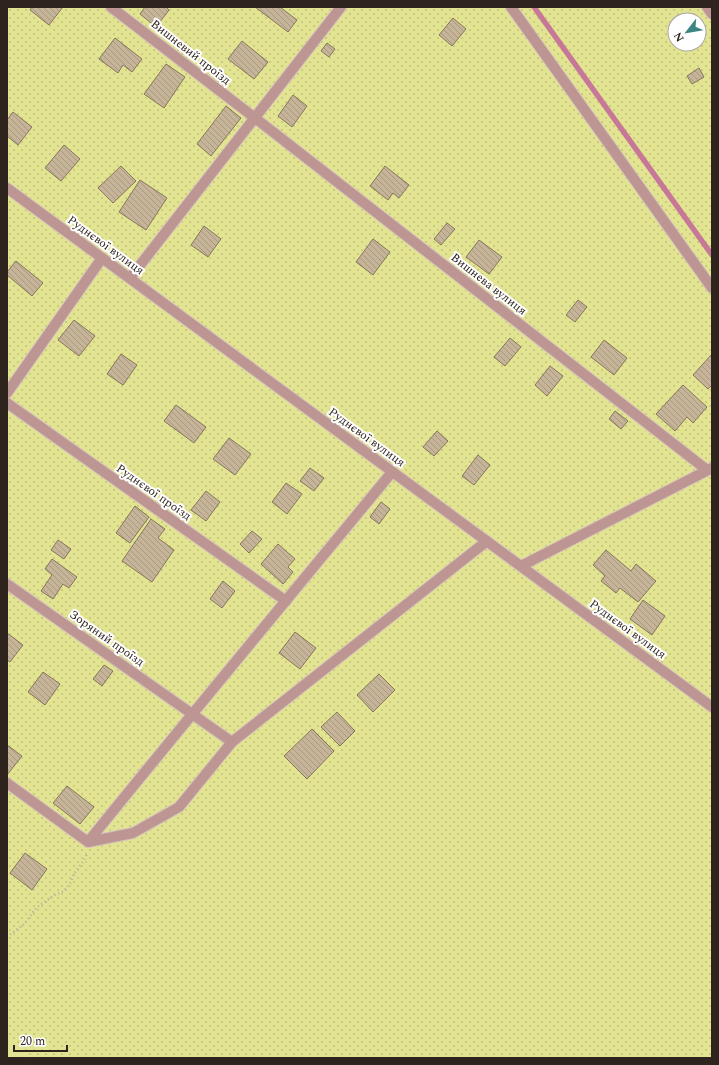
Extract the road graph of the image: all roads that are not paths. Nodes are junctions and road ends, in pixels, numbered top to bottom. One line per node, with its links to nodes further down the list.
1 (111, 7): 6 (street, Вишневий проїзд)
2 (342, 7): 6 (street)
3 (511, 7): 10 (street)
4 (707, 7): 5 (street)
5 (712, 14)
6 (255, 118): 9 (street); 13 (street, Вишнева вулиця)
7 (7, 188): 8 (street, Руднєвої вулиця)
8 (102, 258): 9 (street, Руднєвої вулиця); 11 (street)
9 (130, 278): 14 (street, Руднєвої вулиця)
10 (712, 288)
11 (7, 393)
12 (7, 403): 18 (street, Руднєвої проїзд)
13 (709, 469): 16 (street)
14 (392, 472): 15 (street, Руднєвої вулиця); 18 (street)
15 (487, 541): 16 (street, Руднєвої вулиця); 21 (street)
16 (521, 566): 19 (street, Руднєвої вулиця)
17 (7, 584): 20 (street, Зоряний проїзд)
18 (286, 601): 20 (street)
19 (712, 707)
20 (192, 714): 21 (street, Зоряний проїзд); 23 (street)
21 (232, 742): 23 (street)
22 (7, 783): 23 (street)
23 (88, 842)

